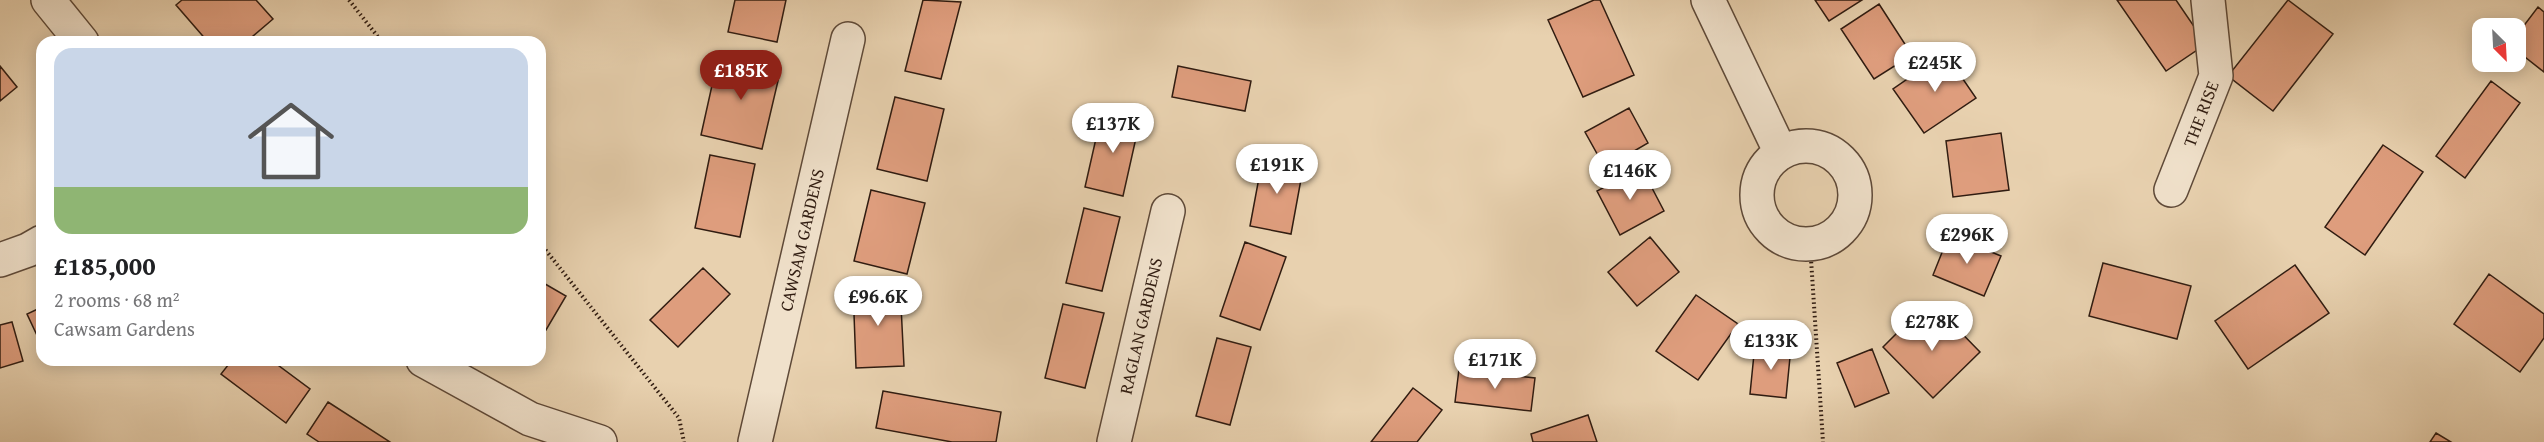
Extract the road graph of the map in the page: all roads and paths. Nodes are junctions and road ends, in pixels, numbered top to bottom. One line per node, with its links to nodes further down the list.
1 (48, 0): 5 (street)
2 (349, 0): 6 (path)
3 (1708, 0): 8 (street)
4 (2208, 0): 9 (street, THE RISE)
5 (77, 36)
6 (377, 36)
7 (848, 39): 18 (street, CAWSAM GARDENS)
8 (1781, 153): 11 (street); 11 (street)
9 (2171, 190)
10 (1168, 211): 19 (street, RAGLAN GARDENS)
11 (1810, 244): 20 (path)
12 (36, 245): 14 (street)
13 (546, 251): 17 (path)
14 (0, 260)
15 (434, 366): 16 (street)
16 (600, 442)
17 (684, 442)
18 (755, 442)
19 (1114, 442)
20 (1823, 442)

